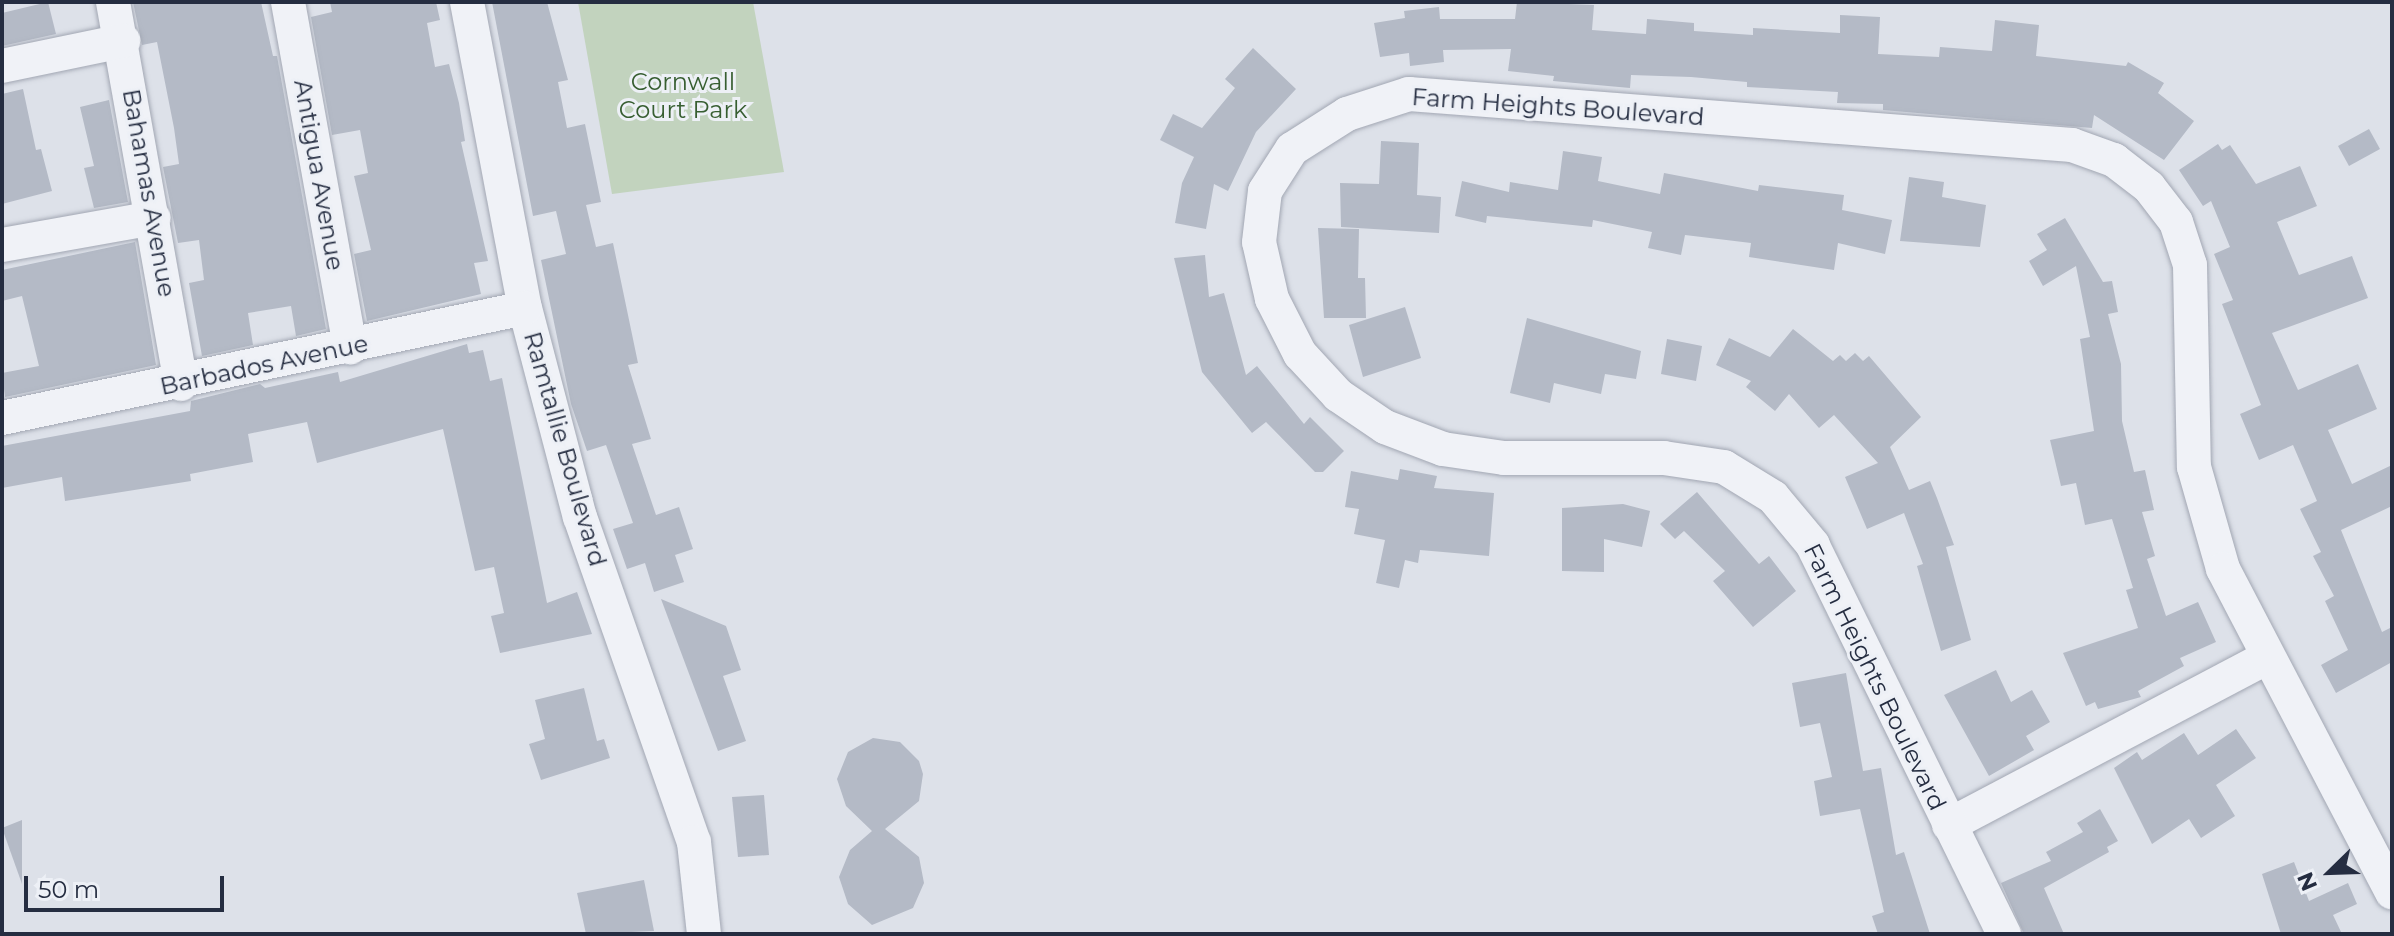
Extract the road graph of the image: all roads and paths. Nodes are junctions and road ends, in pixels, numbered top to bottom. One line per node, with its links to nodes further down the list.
1 (113, 2): 4 (street, Bahamas Avenue)
2 (288, 2): 9 (street, Antigua Avenue)
3 (467, 2): 8 (street, Ramtallie Boulevard)
4 (123, 41): 5 (street); 6 (street, Bahamas Avenue)
5 (2, 66)
6 (154, 218): 7 (street); 10 (street, Bahamas Avenue)
7 (2, 245)
8 (525, 308): 9 (street, Barbados Avenue); 15 (street, Ramtallie Boulevard)
9 (350, 347): 10 (street, Barbados Avenue)
10 (181, 384): 11 (street, Barbados Avenue)
11 (2, 418)
12 (2267, 657): 13 (street); 13 (street, Farm Heights Boulevard); 14 (street, Farm Heights Boulevard)
13 (1949, 825): 16 (street, Farm Heights Boulevard)
14 (2392, 892)
15 (704, 934)
16 (2004, 934)

